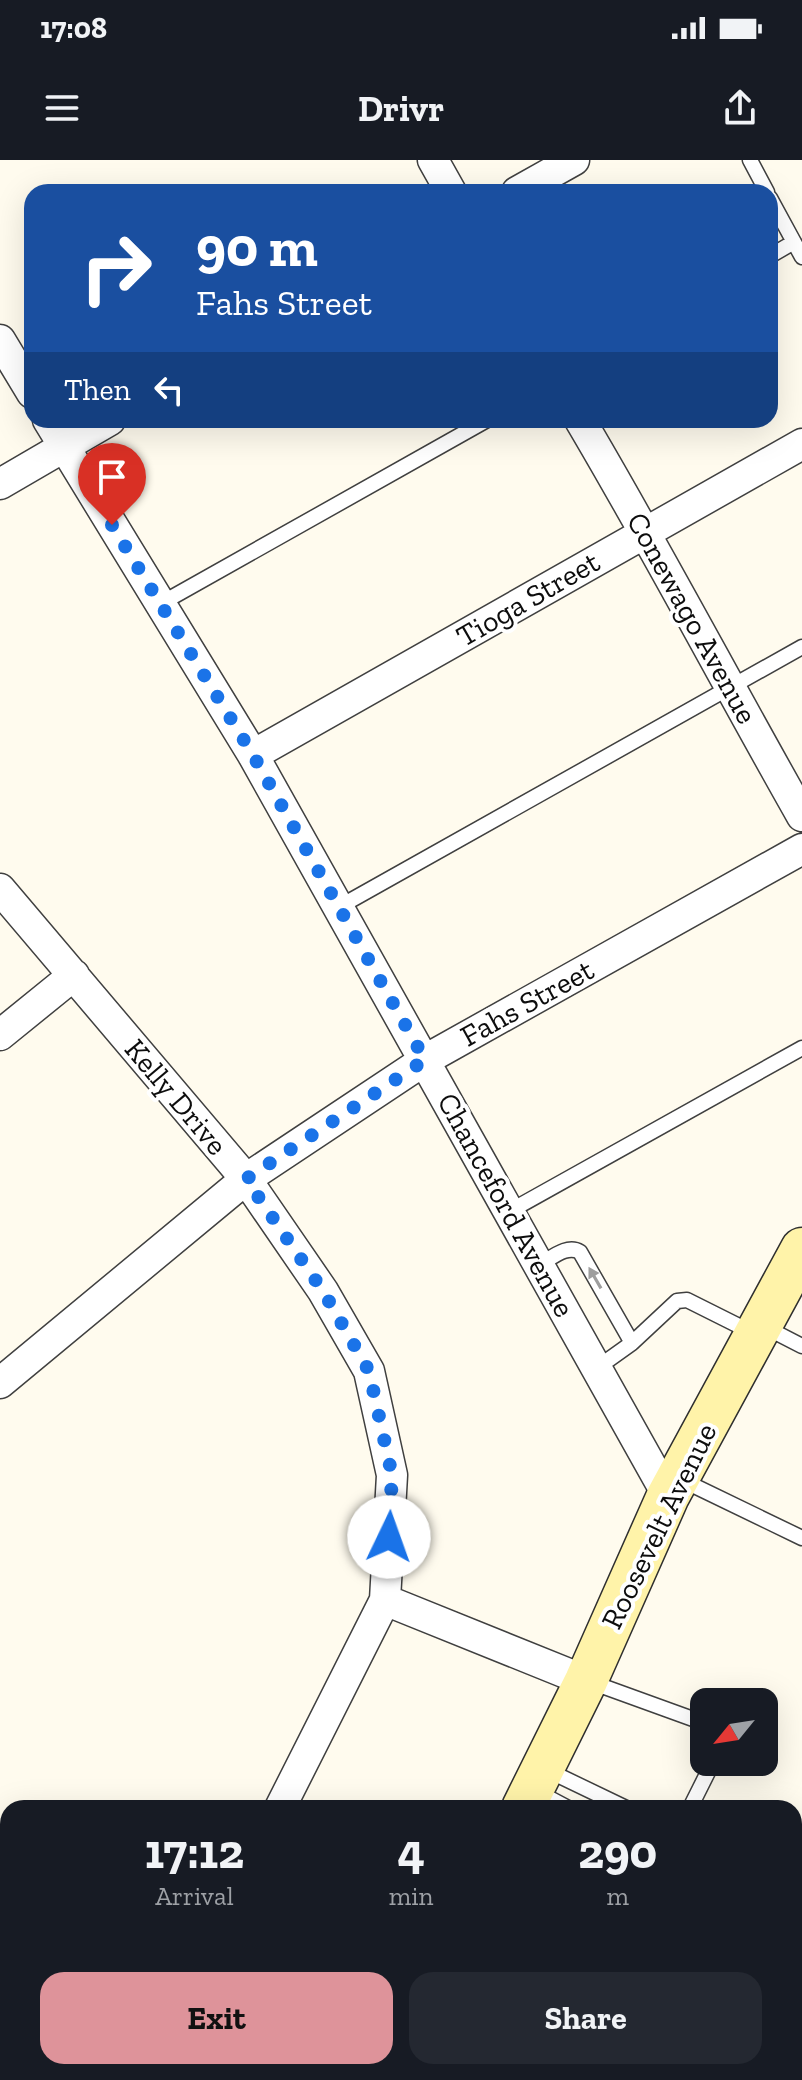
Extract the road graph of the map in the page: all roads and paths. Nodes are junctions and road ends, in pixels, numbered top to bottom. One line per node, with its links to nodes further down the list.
1 (433, 160): 4 (street)
2 (574, 160): 5 (street)
3 (750, 160): 6 (lane)
4 (446, 184)
5 (531, 184)
6 (763, 184)
7 (778, 213): 8 (lane)
8 (794, 242): 9 (lane); 10 (lane)
9 (778, 251)
10 (802, 257)
11 (0, 340): 12 (street)
12 (24, 380)
13 (53, 428): 18 (street, Chanceford Avenue)
14 (96, 428): 18 (street)
15 (473, 428): 21 (lane)
16 (585, 428): 20 (street, Conewago Avenue)
17 (802, 444): 20 (street, Tioga Street)
18 (64, 446): 19 (street); 21 (street, Chanceford Avenue)
19 (0, 484)
20 (646, 532): 23 (street, Conewago Avenue); 24 (street, Tioga Street)
21 (160, 604): 24 (street, Chanceford Avenue)
22 (802, 647): 23 (lane)
23 (730, 689): 25 (street, Conewago Avenue); 28 (lane)
24 (253, 755): 28 (street, Chanceford Avenue)
25 (802, 816)
26 (802, 849): 32 (street, Fahs Street)
27 (0, 889): 29 (street, Kelly Drive)
28 (339, 907): 32 (street, Chanceford Avenue)
29 (74, 975): 30 (street); 33 (street, Kelly Drive)
30 (0, 1035)
31 (802, 1048): 34 (lane)
32 (425, 1060): 33 (street, Fahs Street); 34 (street, Chanceford Avenue)
33 (246, 1179): 41 (street, Fahs Street); 44 (street, Kelly Drive)
34 (510, 1211): 36 (street, Chanceford Avenue)
35 (802, 1249): 37 (main road, Roosevelt Avenue)
36 (539, 1265): 38 (lane, one-way to 36); 40 (street, Chanceford Avenue)
37 (758, 1330): 38 (lane); 39 (lane); 42 (main road, Roosevelt Avenue)
38 (632, 1343): 40 (lane)
39 (802, 1346)
40 (597, 1368): 42 (street, Chanceford Avenue)
41 (0, 1383)
42 (673, 1487): 43 (lane); 45 (main road, Roosevelt Avenue)
43 (802, 1538)
44 (385, 1600): 45 (street); 49 (street, Kelly Drive)
45 (586, 1681): 46 (lane); 48 (main road, Roosevelt Avenue)
46 (690, 1718)
47 (706, 1776): 51 (lane)
48 (542, 1793): 50 (lane)
49 (284, 1800)
50 (581, 1800)
51 (694, 1800)

